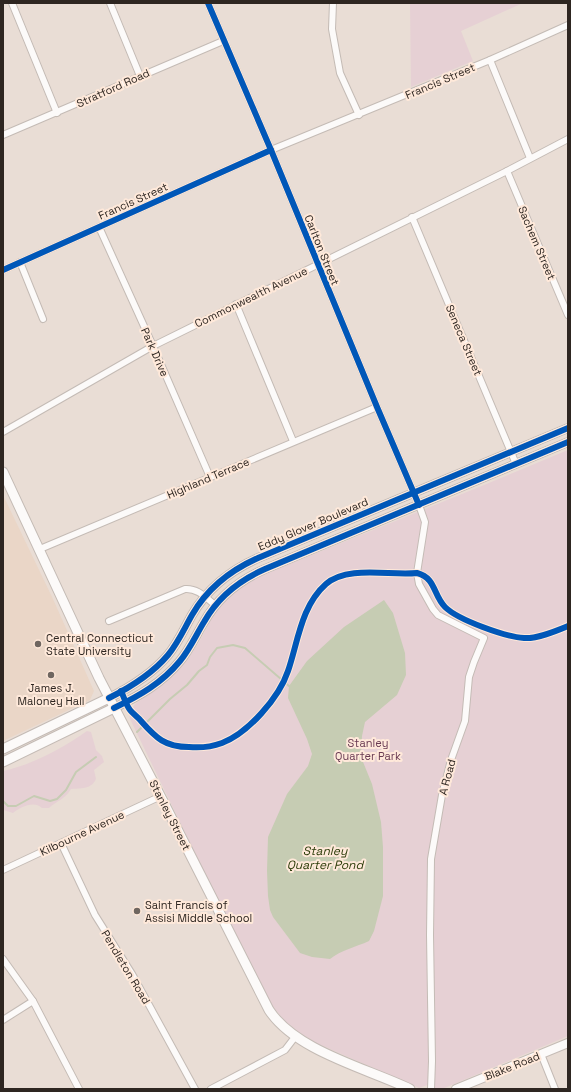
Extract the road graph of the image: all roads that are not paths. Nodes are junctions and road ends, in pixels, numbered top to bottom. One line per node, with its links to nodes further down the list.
1 (12, 3): 9 (street)
2 (110, 3): 8 (street)
3 (208, 3): 6 (street, Carlton Street)
4 (333, 3): 10 (street)
5 (568, 24): 7 (street, Francis Street)
6 (223, 41): 8 (street, Stratford Road); 13 (street, Carlton Street)
7 (490, 60): 10 (street, Francis Street); 14 (street)
8 (140, 76): 9 (street, Stratford Road)
9 (57, 113): 11 (street, Stratford Road)
10 (359, 115): 13 (street, Francis Street)
11 (3, 135)
12 (568, 139): 14 (street, Commonwealth Avenue)
13 (271, 150): 17 (street, Francis Street); 19 (street, Carlton Street)
14 (530, 158): 15 (street, Commonwealth Avenue)
15 (507, 171): 16 (street, Commonwealth Avenue); 22 (street, Sachem Street)
16 (412, 217): 19 (street, Commonwealth Avenue); 30 (street, Seneca Street)
17 (99, 227): 18 (street, Francis Street); 24 (street, Park Drive)
18 (20, 262): 20 (street, Francis Street); 23 (street)
19 (317, 264): 21 (street, Commonwealth Avenue); 25 (street, Carlton Street)
20 (3, 270)
21 (236, 304): 24 (street, Commonwealth Avenue); 28 (street)
22 (568, 316)
23 (44, 318)
24 (153, 346): 27 (street, Commonwealth Avenue); 33 (street, Park Drive)
25 (377, 407): 28 (street, Highland Terrace); 34 (street, Carlton Street)
26 (568, 428): 30 (street, Eddy Glover Boulevard)
27 (3, 432)
28 (293, 441): 33 (street, Highland Terrace)
29 (568, 442): 31 (street, Eddy Glover Boulevard)
30 (511, 452): 31 (street, Seneca Street); 34 (street, Eddy Glover Boulevard)
31 (516, 464): 35 (street, Eddy Glover Boulevard)
32 (3, 472): 37 (main road, Stanley Street)
33 (210, 477): 37 (street, Highland Terrace)
34 (414, 492): 35 (street, Carlton Street); 36 (street, Eddy Glover Boulevard)
35 (419, 505): 38 (street, Eddy Glover Boulevard); 59 (street, A Road)
36 (304, 538): 38 (street); 39 (street, Eddy Glover Boulevard)
37 (40, 549): 42 (main road, Stanley Street)
38 (309, 551): 40 (street, Eddy Glover Boulevard)
39 (205, 597): 40 (street); 41 (street); 42 (street, Eddy Glover Boulevard)
40 (215, 605): 43 (street, Eddy Glover Boulevard)
41 (109, 621)
42 (109, 698): 43 (main road, Stanley Street); 44 (main road)
43 (114, 708): 45 (main road); 46 (main road, Stanley Street)
44 (3, 749)
45 (3, 762)
46 (161, 796): 47 (street, Kilbourne Avenue); 52 (main road, Stanley Street)
47 (61, 843): 48 (street, Kilbourne Avenue); 56 (street, Pendleton Road)
48 (3, 870)
49 (3, 958): 50 (street)
50 (33, 1001): 51 (street); 55 (street)
51 (3, 1020)
52 (295, 1037): 57 (street); 58 (main road, Stanley Street)
53 (568, 1042): 54 (street, Blake Road)
54 (540, 1054): 60 (street, Blake Road); 61 (street)
55 (79, 1089)
56 (195, 1089)
57 (211, 1089)
58 (410, 1089)
59 (431, 1089)
60 (456, 1089)
61 (555, 1089)

